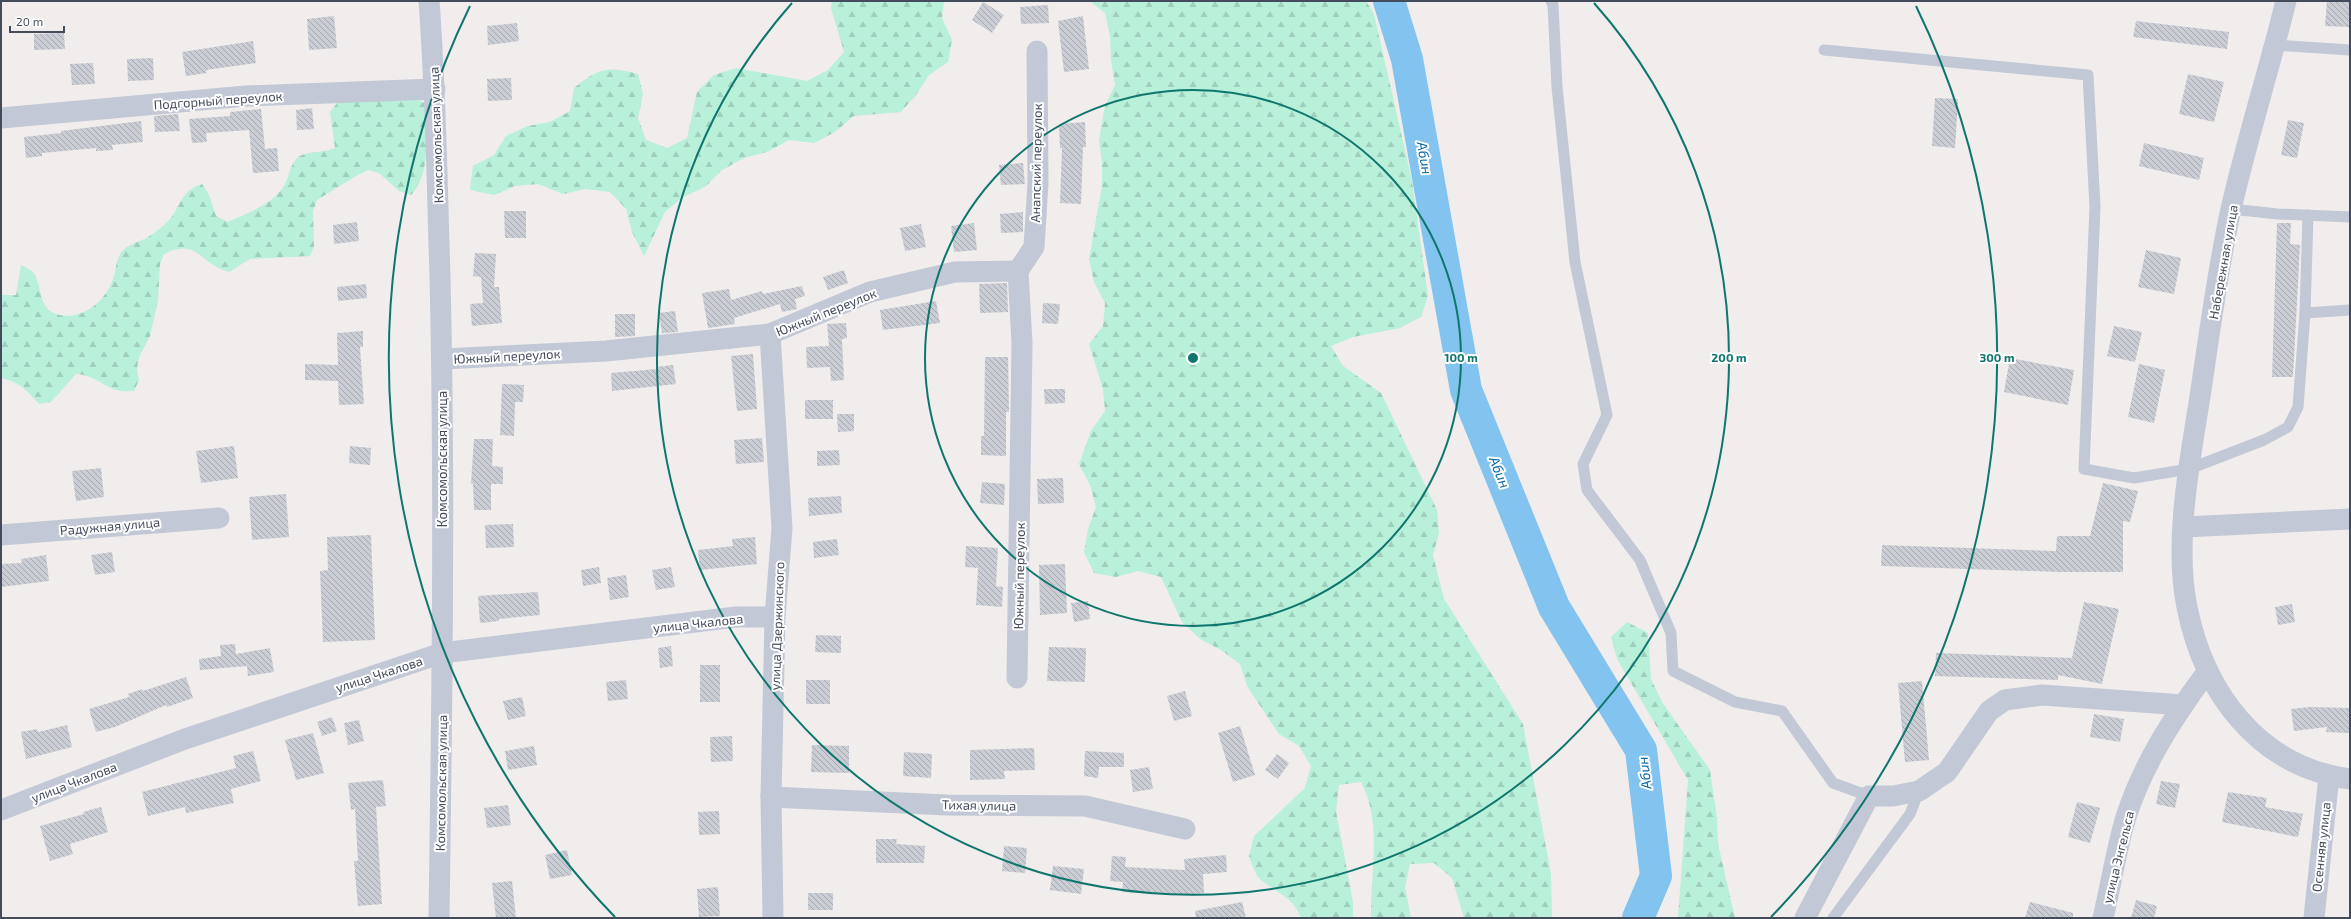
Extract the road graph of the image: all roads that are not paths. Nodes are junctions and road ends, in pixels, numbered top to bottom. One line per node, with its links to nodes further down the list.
1 (429, 1): 8 (street, Комсомольская улица)
2 (1551, 1): 31 (lane)
3 (2281, 2): 4 (street, Набережная улица)
4 (2274, 45): 6 (lane); 10 (street, Набережная улица)
5 (1824, 50): 18 (lane)
6 (2350, 50)
7 (1037, 51): 13 (street, Анапский переулок)
8 (435, 89): 9 (street, Подгорный переулок); 17 (street, Комсомольская улица)
9 (1, 118)
10 (2231, 209): 11 (lane); 18 (street, Набережная улица)
11 (2308, 215): 12 (lane); 15 (lane)
12 (2350, 217)
13 (1018, 271): 16 (street, Южный переулок); 26 (street, Южный переулок)
14 (2350, 310): 15 (lane)
15 (2305, 313): 18 (lane)
16 (770, 334): 17 (street, Южный переулок); 23 (street, улица Дзержинского)
17 (442, 359): 24 (street, Комсомольская улица)
18 (2189, 469): 21 (street, Набережная улица)
19 (219, 518): 22 (street, Радужная улица)
20 (2350, 519): 21 (street)
21 (2184, 527): 25 (street, Набережная улица)
22 (1, 535)
23 (775, 617): 24 (street, улица Чкалова); 32 (street, улица Дзержинского)
24 (442, 653): 33 (street, улица Чкалова); 35 (street, Комсомольская улица)
25 (2207, 672): 27 (street, улица Энгельса); 28 (street, Набережная улица)
26 (1017, 678)
27 (2183, 705): 30 (street); 39 (street, улица Энгельса)
28 (2329, 776): 29 (street, Набережная улица); 40 (street, Осенняя улица)
29 (2350, 779)
30 (1919, 791): 31 (street); 38 (lane)
31 (1869, 796): 37 (street)
32 (771, 797): 34 (street, Тихая улица); 36 (street, улица Дзержинского)
33 (1, 810)
34 (1185, 829)
35 (439, 918)
36 (773, 918)
37 (1805, 918)
38 (1833, 918)
39 (2103, 918)
40 (2314, 918)

